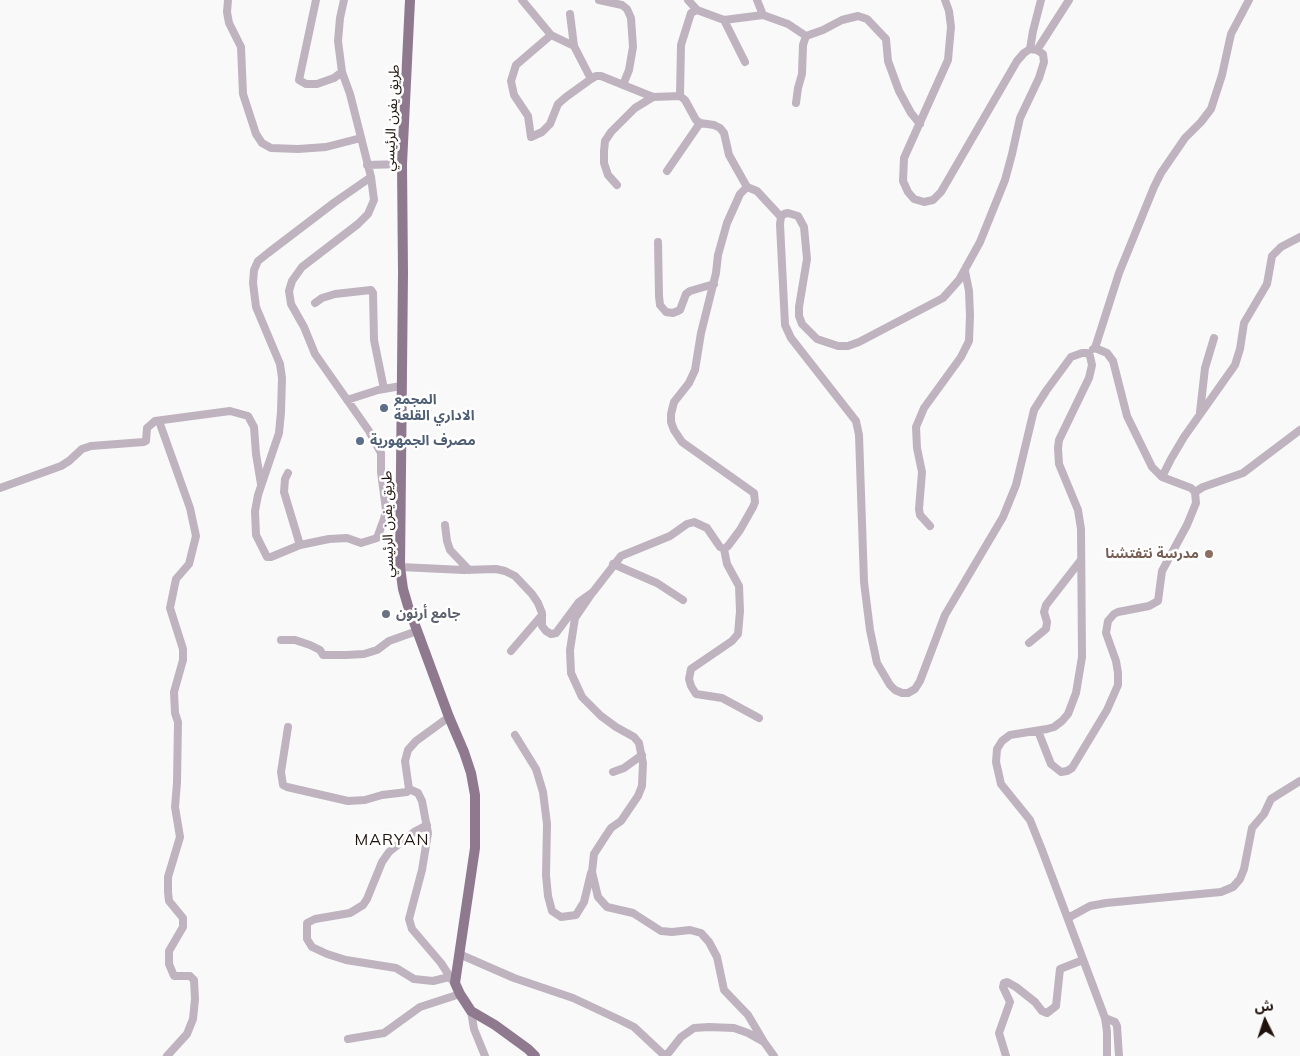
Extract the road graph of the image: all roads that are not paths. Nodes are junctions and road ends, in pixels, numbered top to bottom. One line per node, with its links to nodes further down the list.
1 (228, 0): 30 (street)
2 (316, 0): 22 (street)
3 (344, 0): 22 (street)
4 (410, 0): 31 (main road, طريق يفرن الرئيسي)
5 (522, 0): 17 (street)
6 (599, 0): 24 (street)
7 (688, 0): 13 (street)
8 (757, 0): 15 (street)
9 (945, 0): 29 (street)
10 (1041, 0): 20 (street)
11 (1069, 0): 20 (street)
12 (1249, 0): 44 (street)
13 (697, 10): 16 (street); 25 (street)
14 (570, 14): 19 (street)
15 (762, 15): 16 (street); 18 (street)
16 (724, 20): 21 (street)
17 (551, 34): 19 (street); 23 (street)
18 (806, 36): 27 (street); 29 (street)
19 (574, 46): 23 (street)
20 (1034, 50): 29 (street); 40 (street)
21 (745, 62)
22 (342, 72): 30 (street)
23 (591, 79): 24 (street)
24 (623, 85): 26 (street)
25 (680, 96): 26 (street); 28 (street)
26 (653, 97): 35 (street)
27 (796, 103)
28 (700, 123): 33 (street); 36 (street)
29 (920, 124)
30 (361, 138): 32 (street)
31 (402, 164): 32 (street); 46 (main road, طريق يفرن الرئيسي)
32 (367, 165): 34 (street)
33 (667, 171)
34 (371, 177): 48 (street); 54 (street)
35 (617, 185)
36 (746, 187): 37 (street); 41 (street)
37 (782, 217): 40 (street); 45 (street)
38 (1300, 237): 49 (street)
39 (658, 242): 41 (street)
40 (965, 271): 60 (street)
41 (714, 284): 62 (street)
42 (315, 303): 47 (street)
43 (1214, 338): 49 (street)
44 (1095, 348): 45 (street); 53 (street)
45 (1088, 353): 63 (street)
46 (402, 386): 47 (street); 57 (main road, طريق يفرن الرئيسي)
47 (384, 389): 48 (street)
48 (347, 400): 58 (street)
49 (1199, 414): 53 (street)
50 (159, 421): 54 (street); 55 (street); 94 (street)
51 (1300, 430): 56 (street)
52 (288, 473): 61 (street)
53 (1162, 477): 56 (street)
54 (262, 486): 61 (street)
55 (0, 488)
56 (1195, 492): 77 (street)
57 (400, 506): 58 (street); 65 (main road, طريق يفرن الرئيسي)
58 (386, 510): 61 (street)
59 (445, 525): 66 (street)
60 (930, 526)
61 (300, 545)
62 (724, 549): 64 (street); 75 (street)
63 (1082, 560): 72 (street); 77 (street)
64 (614, 564): 67 (street); 68 (street)
65 (400, 567): 66 (street); 70 (main road, طريق يفرن الرئيسي)
66 (469, 570): 69 (street)
67 (593, 592): 69 (street); 79 (street)
68 (683, 600)
69 (542, 615): 73 (street)
70 (417, 631): 71 (street); 74 (main road, طريق يفرن الرئيسي)
71 (281, 640)
72 (1029, 643)
73 (512, 651)
74 (449, 717): 82 (street); 86 (main road, طريق يفرن الرئيسي)
75 (759, 718)
76 (288, 727): 82 (street)
77 (1038, 731): 85 (street)
78 (515, 735): 84 (street)
79 (642, 754): 80 (street); 84 (street)
80 (613, 772)
81 (1300, 781): 85 (street)
82 (408, 789): 83 (street)
83 (427, 825): 88 (street); 88 (street)
84 (592, 872): 93 (street)
85 (1068, 918): 87 (street)
86 (459, 954): 88 (main road, طريق يفرن الرئيسي); 97 (street)
87 (1083, 960): 91 (street); 99 (street)
88 (452, 980): 89 (main road)
89 (460, 994): 90 (main road); 92 (street)
90 (471, 1011): 95 (street); 96 (main road)
91 (1104, 1018): 100 (street); 101 (street)
92 (348, 1039)
93 (764, 1042): 97 (street); 98 (street)
94 (167, 1056)
95 (486, 1056)
96 (535, 1056)
97 (666, 1056)
98 (774, 1056)
99 (1006, 1056)
100 (1107, 1056)
101 (1119, 1056)

